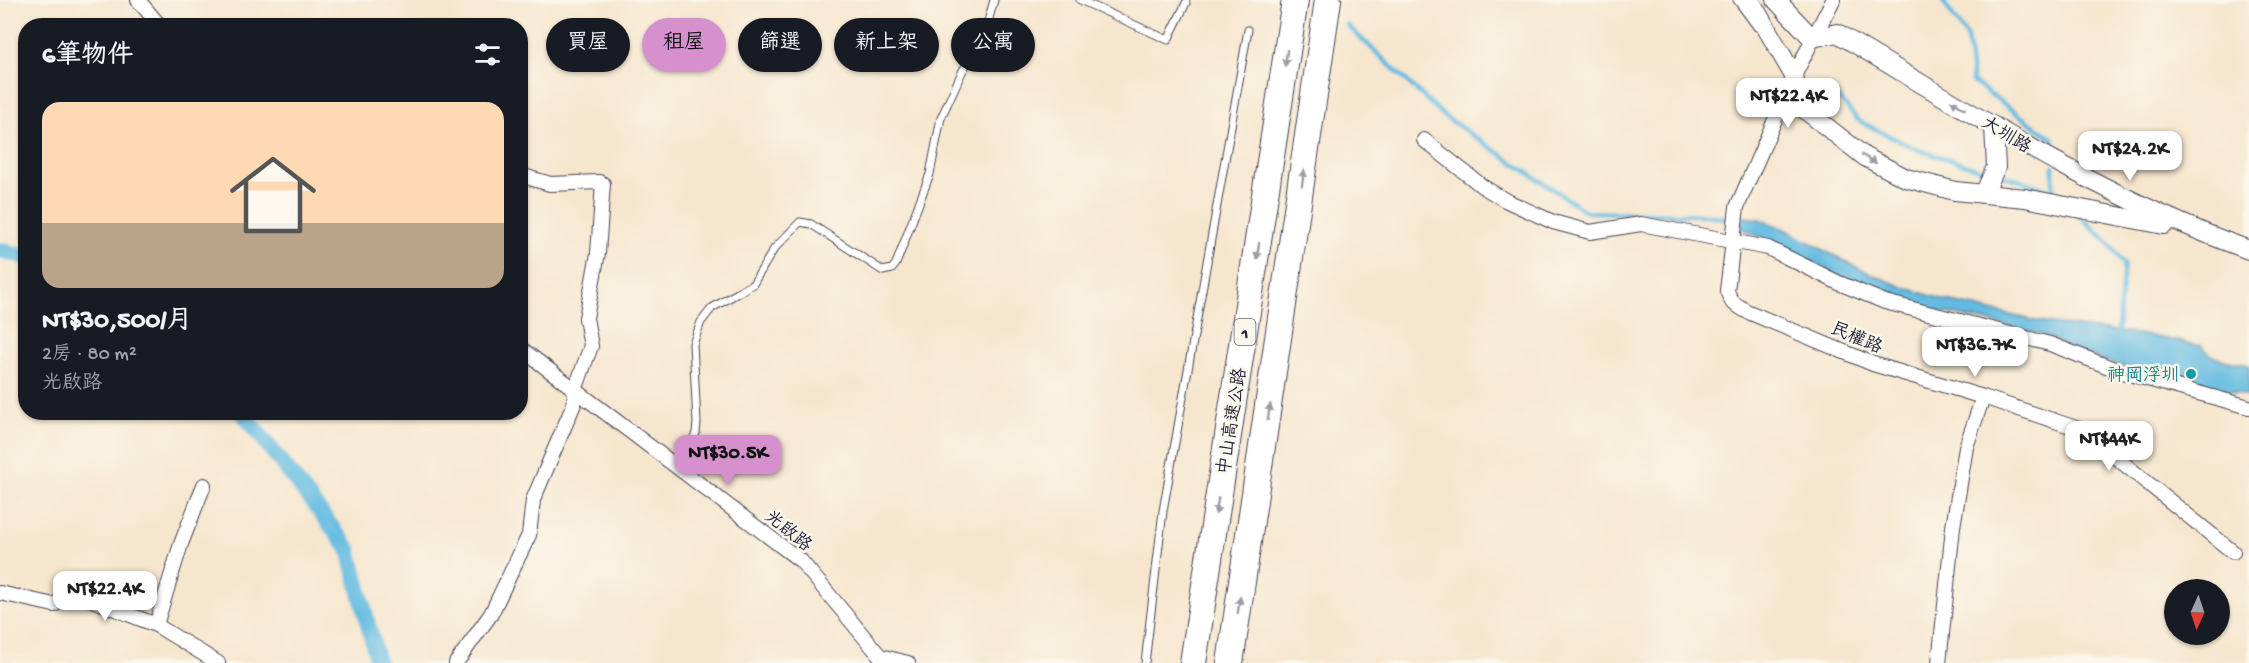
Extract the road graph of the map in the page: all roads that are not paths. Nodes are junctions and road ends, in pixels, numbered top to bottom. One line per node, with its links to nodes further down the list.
1 (138, 0): 12 (street)
2 (994, 0): 27 (lane)
3 (1080, 0): 11 (lane)
4 (1295, 0): 36 (highway, 中山高速公路 / 1, one-way to 36)
5 (1328, 0): 37 (highway, 中山高速公路 / 1, one-way to 5)
6 (1737, 0): 15 (lane)
7 (1750, 0): 15 (street)
8 (1776, 0): 14 (street)
9 (1785, 0): 14 (lane)
10 (1833, 0): 14 (street, 民權路)
11 (1186, 3)
12 (153, 18)
13 (1248, 30): 35 (lane)
14 (1812, 38): 15 (street, 民權路); 16 (street, 大圳路, one-way to 14)
15 (1794, 76): 19 (street, one-way to 19); 21 (street, 民權路)
16 (1994, 126): 19 (street); 20 (street, 大圳路)
17 (1424, 140): 21 (street)
18 (528, 177): 24 (street)
19 (1990, 181): 20 (street)
20 (2190, 229): 22 (street, 大圳路)
21 (1733, 235): 25 (street, 民權路); 26 (street)
22 (2249, 250)
23 (528, 354): 24 (street, 光啟路)
24 (575, 390): 27 (street, 光啟路); 33 (street)
25 (1983, 397): 29 (street); 38 (street)
26 (2249, 407)
27 (680, 469): 34 (street, 光啟路)
28 (204, 485): 31 (street)
29 (2233, 552)
30 (0, 593): 31 (street)
31 (156, 625): 32 (street)
32 (218, 663)
33 (456, 663)
34 (908, 663)
35 (1145, 663)
36 (1193, 663)
37 (1230, 663)
38 (1940, 663)

